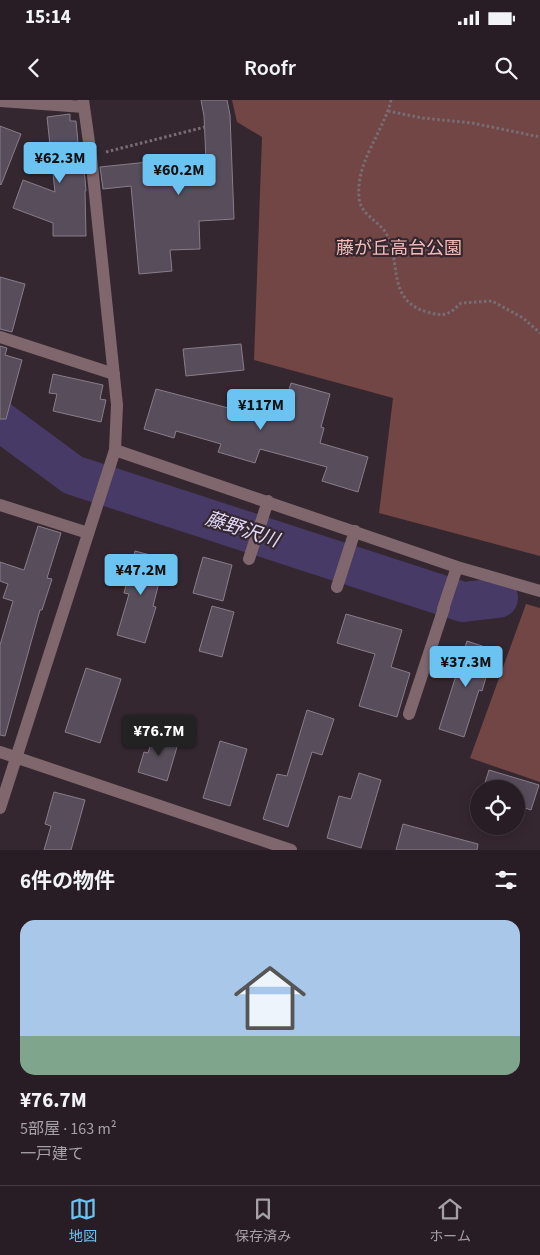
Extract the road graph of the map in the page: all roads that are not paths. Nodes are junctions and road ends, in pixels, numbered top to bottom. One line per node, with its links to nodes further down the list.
1 (0, 101): 2 (street)
2 (84, 103): 4 (street)
3 (0, 337): 4 (street)
4 (114, 374): 5 (street)
5 (114, 455): 6 (street); 9 (street)
6 (268, 501): 8 (street); 10 (street)
7 (0, 505): 9 (street)
8 (355, 531): 11 (street); 12 (street)
9 (88, 533): 16 (street)
10 (249, 560)
11 (457, 567): 13 (street); 14 (street)
12 (337, 587)
13 (540, 592)
14 (409, 714)
15 (0, 752): 16 (street)
16 (17, 757): 17 (street); 18 (street)
17 (0, 808)
18 (291, 850)

